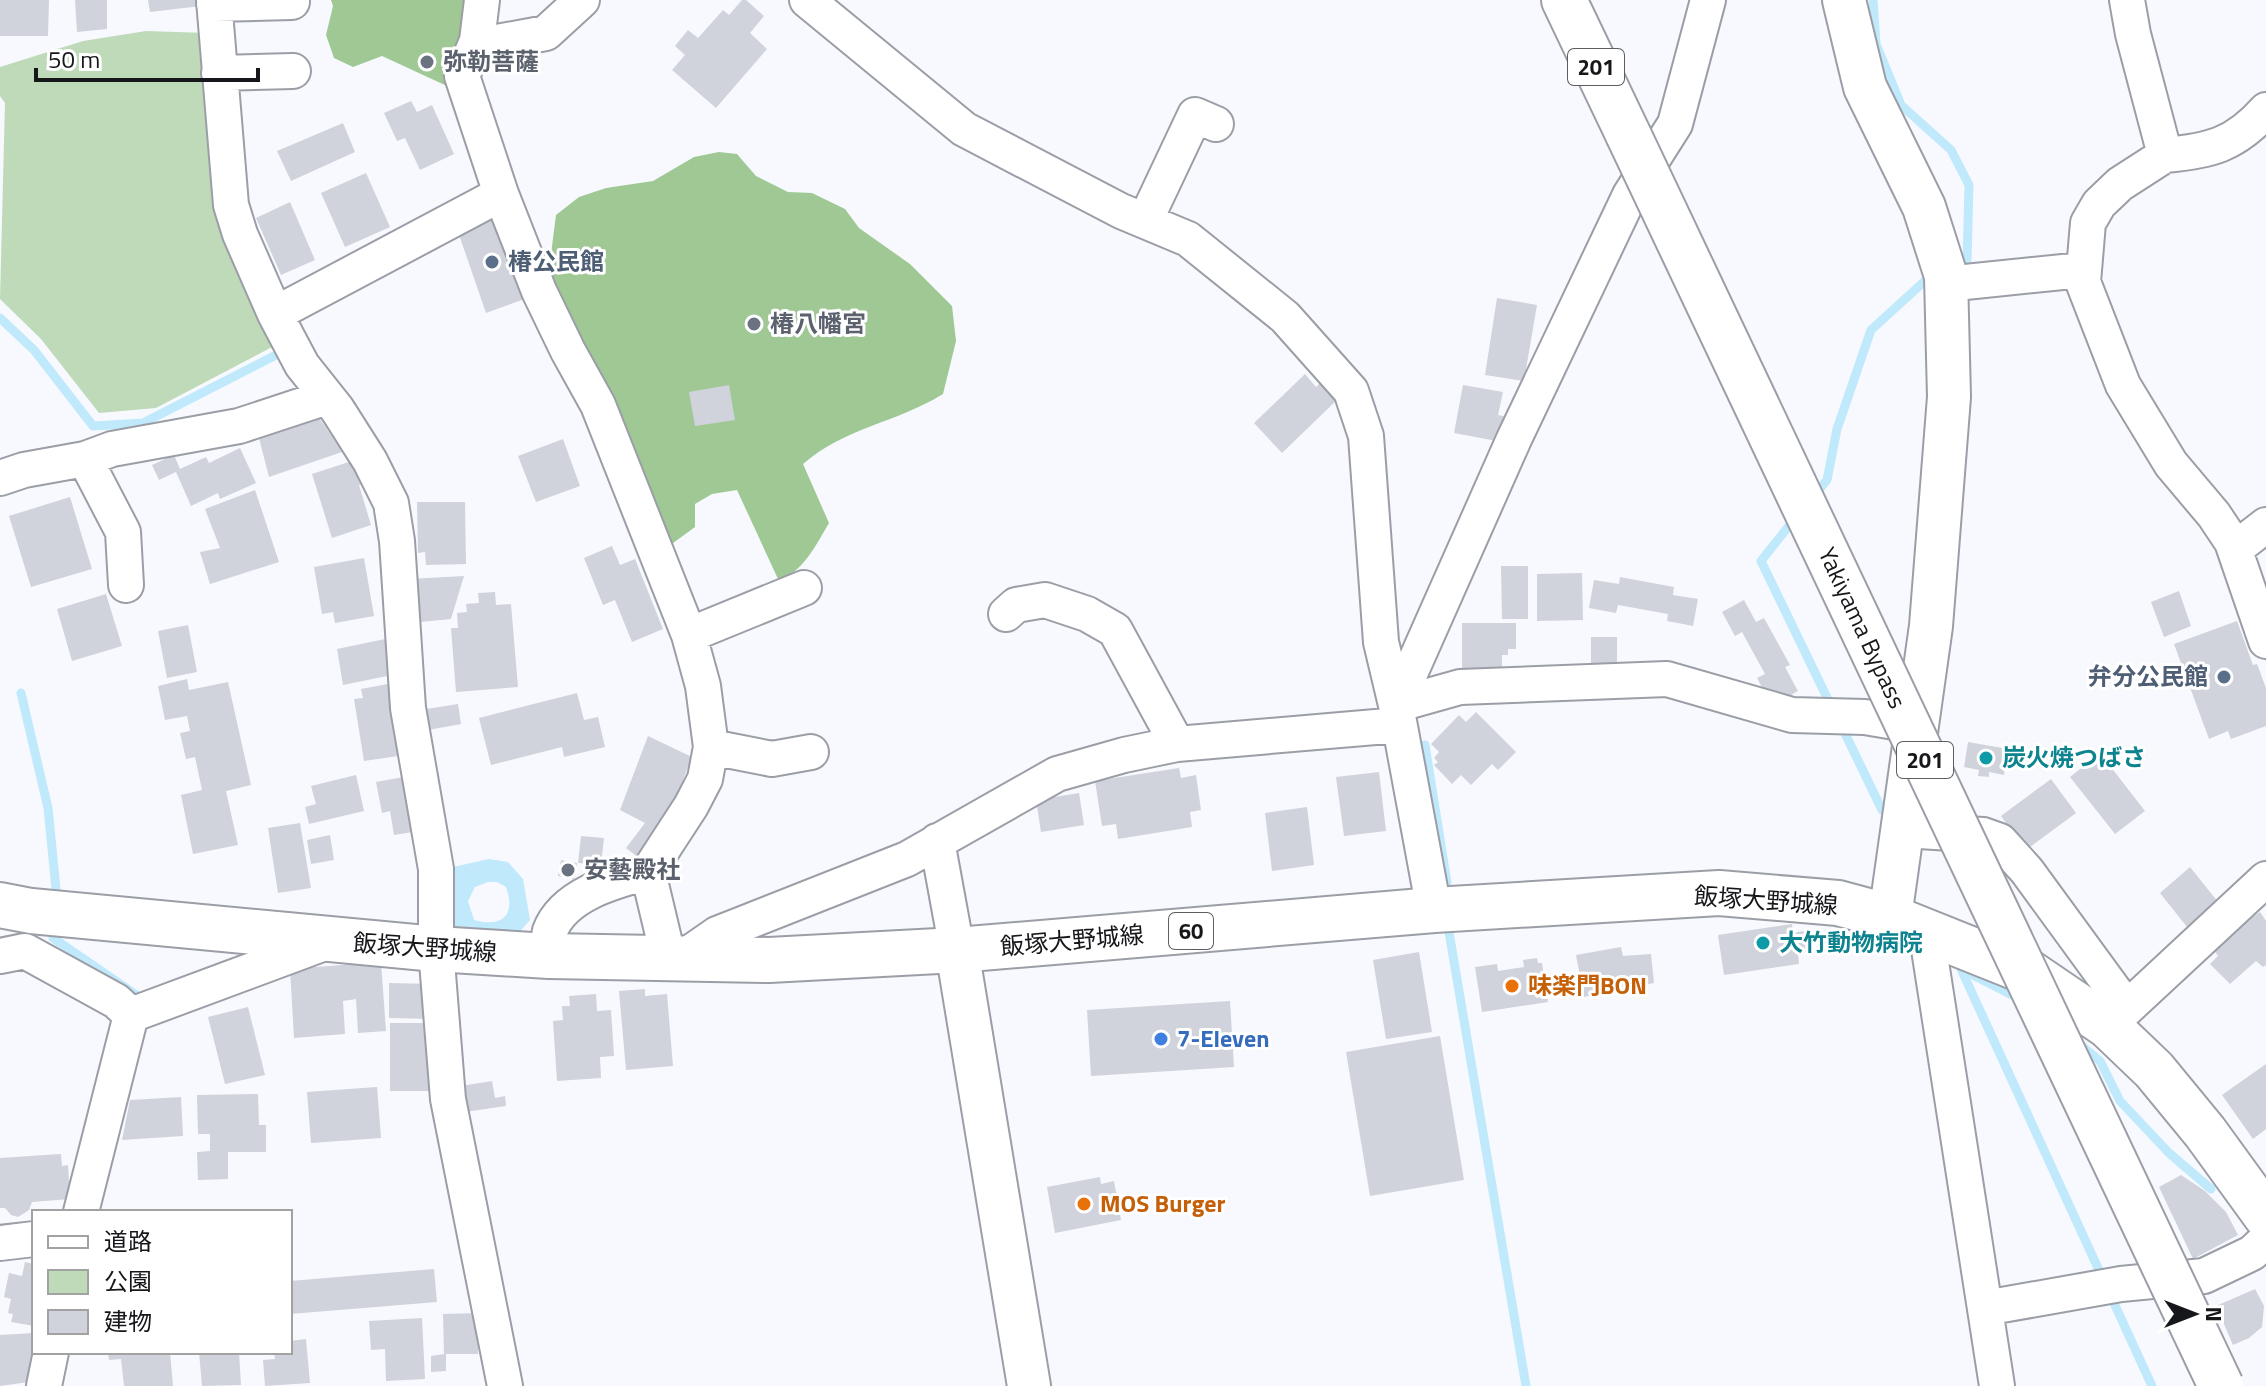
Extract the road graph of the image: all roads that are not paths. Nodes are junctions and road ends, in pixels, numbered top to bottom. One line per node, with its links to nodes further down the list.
1 (482, 0): 10 (street)
2 (582, 0): 10 (street)
3 (807, 0): 17 (street)
4 (1564, 0): 61 (main road, Yakiyama Bypass / 201, bridge)
5 (1708, 0): 31 (street)
6 (1844, 0): 19 (street)
7 (2127, 0): 15 (street)
8 (214, 2): 9 (street); 12 (street)
9 (292, 2)
10 (477, 41): 16 (street)
11 (293, 71): 12 (street)
12 (219, 73): 20 (street)
13 (2266, 110): 15 (street)
14 (1216, 124): 17 (street)
15 (2165, 155): 18 (street)
16 (501, 194): 20 (street); 29 (street)
17 (1145, 221): 31 (street)
18 (2082, 270): 19 (street); 25 (street)
19 (1946, 284): 32 (street)
20 (275, 314): 21 (street)
21 (327, 397): 22 (street); 44 (street)
22 (85, 459): 23 (street); 26 (street)
23 (0, 478)
24 (2266, 525): 25 (street)
25 (2235, 549): 30 (street)
26 (126, 585)
27 (804, 588): 29 (street)
28 (1006, 614): 33 (street)
29 (689, 635): 34 (street)
30 (2266, 641)
31 (1398, 715): 32 (street); 33 (street); 40 (street)
32 (1918, 726): 36 (street)
33 (1177, 744): 37 (street)
34 (711, 747): 35 (street); 38 (street)
35 (811, 752)
36 (1903, 830): 41 (street); 49 (street)
37 (937, 841): 45 (street); 47 (street)
38 (648, 872): 46 (street); 47 (street)
39 (2266, 879): 49 (street)
40 (1434, 910): 41 (main road, 飯塚大野城線 / 60); 45 (main road, 飯塚大野城線 / 60)
41 (1908, 924): 49 (main road, 飯塚大野城線 / 60); 55 (street)
42 (14, 930): 43 (main road, 飯塚大野城線 / 60); 48 (street)
43 (331, 941): 44 (main road, 飯塚大野城線 / 60); 48 (street)
44 (436, 949): 46 (main road, 飯塚大野城線 / 60); 57 (street)
45 (957, 950): 47 (main road, 飯塚大野城線 / 60); 59 (street)
46 (549, 956): 47 (main road, 飯塚大野城線 / 60)
47 (675, 959)
48 (131, 1015): 50 (street)
49 (2117, 1017): 51 (main road, 飯塚大野城線 / 60)
50 (82, 1210)
51 (2266, 1216)
52 (32, 1239): 54 (street)
53 (2266, 1240): 55 (street)
54 (0, 1243)
55 (1985, 1308): 60 (street)
56 (51, 1354): 58 (street)
57 (498, 1385)
58 (44, 1386)
59 (1029, 1386)
60 (1997, 1386)
61 (2221, 1386)

